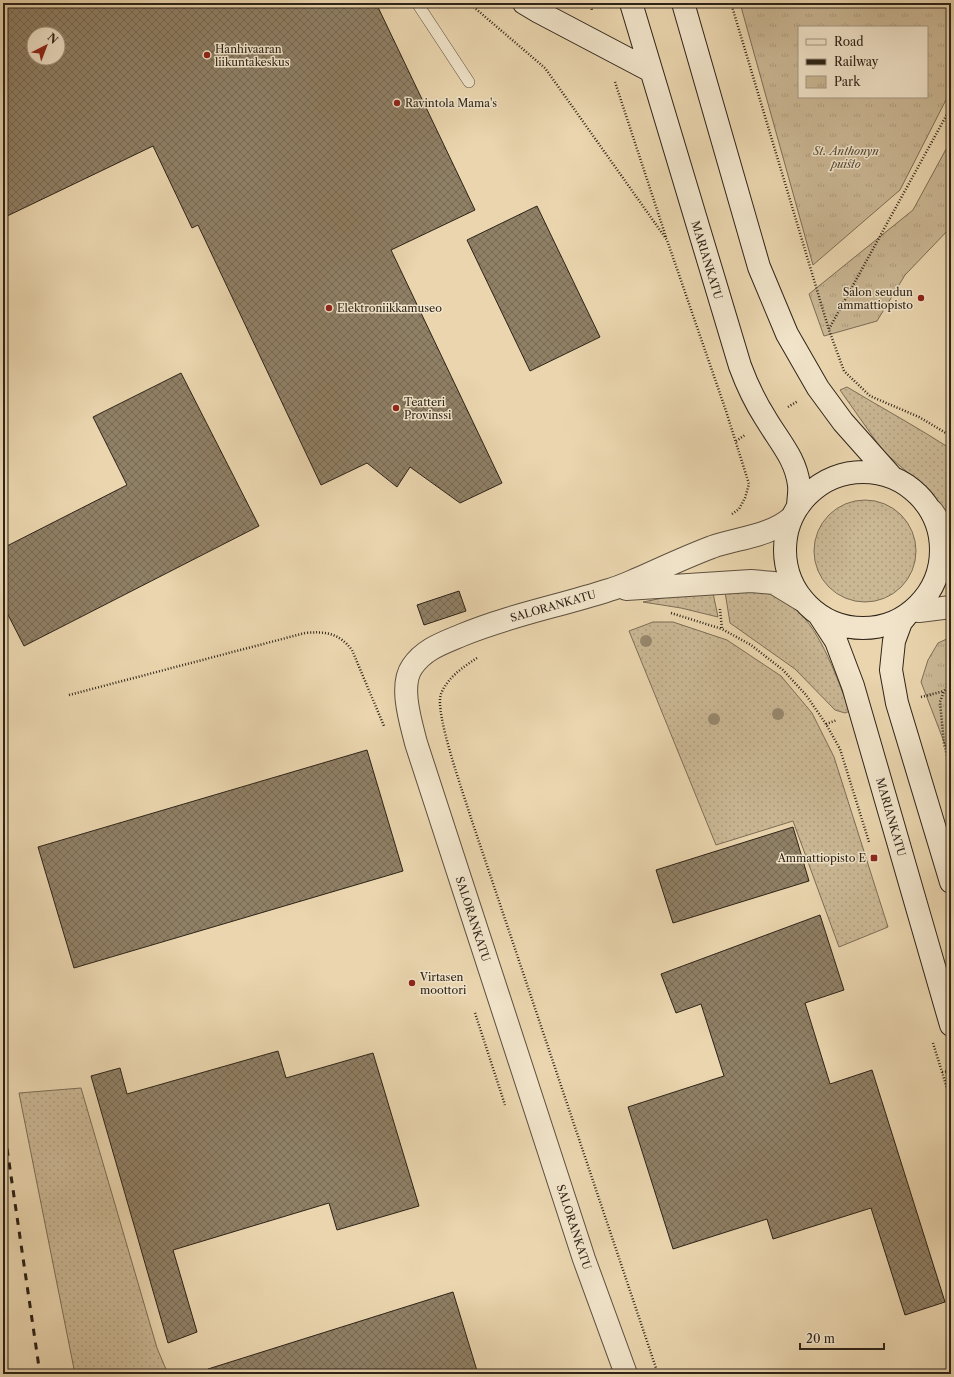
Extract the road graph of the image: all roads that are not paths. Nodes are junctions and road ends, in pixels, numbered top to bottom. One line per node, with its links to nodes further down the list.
1 (417, 3): 6 (lane)
2 (524, 3): 5 (main road)
3 (631, 3): 5 (main road, MARIANKATU)
4 (683, 3): 7 (main road)
5 (651, 71): 9 (main road, MARIANKATU)
6 (469, 82)
7 (891, 476): 8 (main road); 9 (main road)
8 (932, 511): 10 (main road); 14 (main road)
9 (794, 512): 11 (main road, SALORANKATU); 12 (main road)
10 (951, 539)
11 (611, 590): 12 (main road, SALORANKATU); 18 (main road, SALORANKATU)
12 (802, 600): 15 (main road)
13 (951, 607): 14 (main road)
14 (910, 613): 15 (main road); 16 (main road)
15 (819, 615): 17 (main road, MARIANKATU)
16 (951, 882)
17 (951, 1025)
18 (626, 1374)

